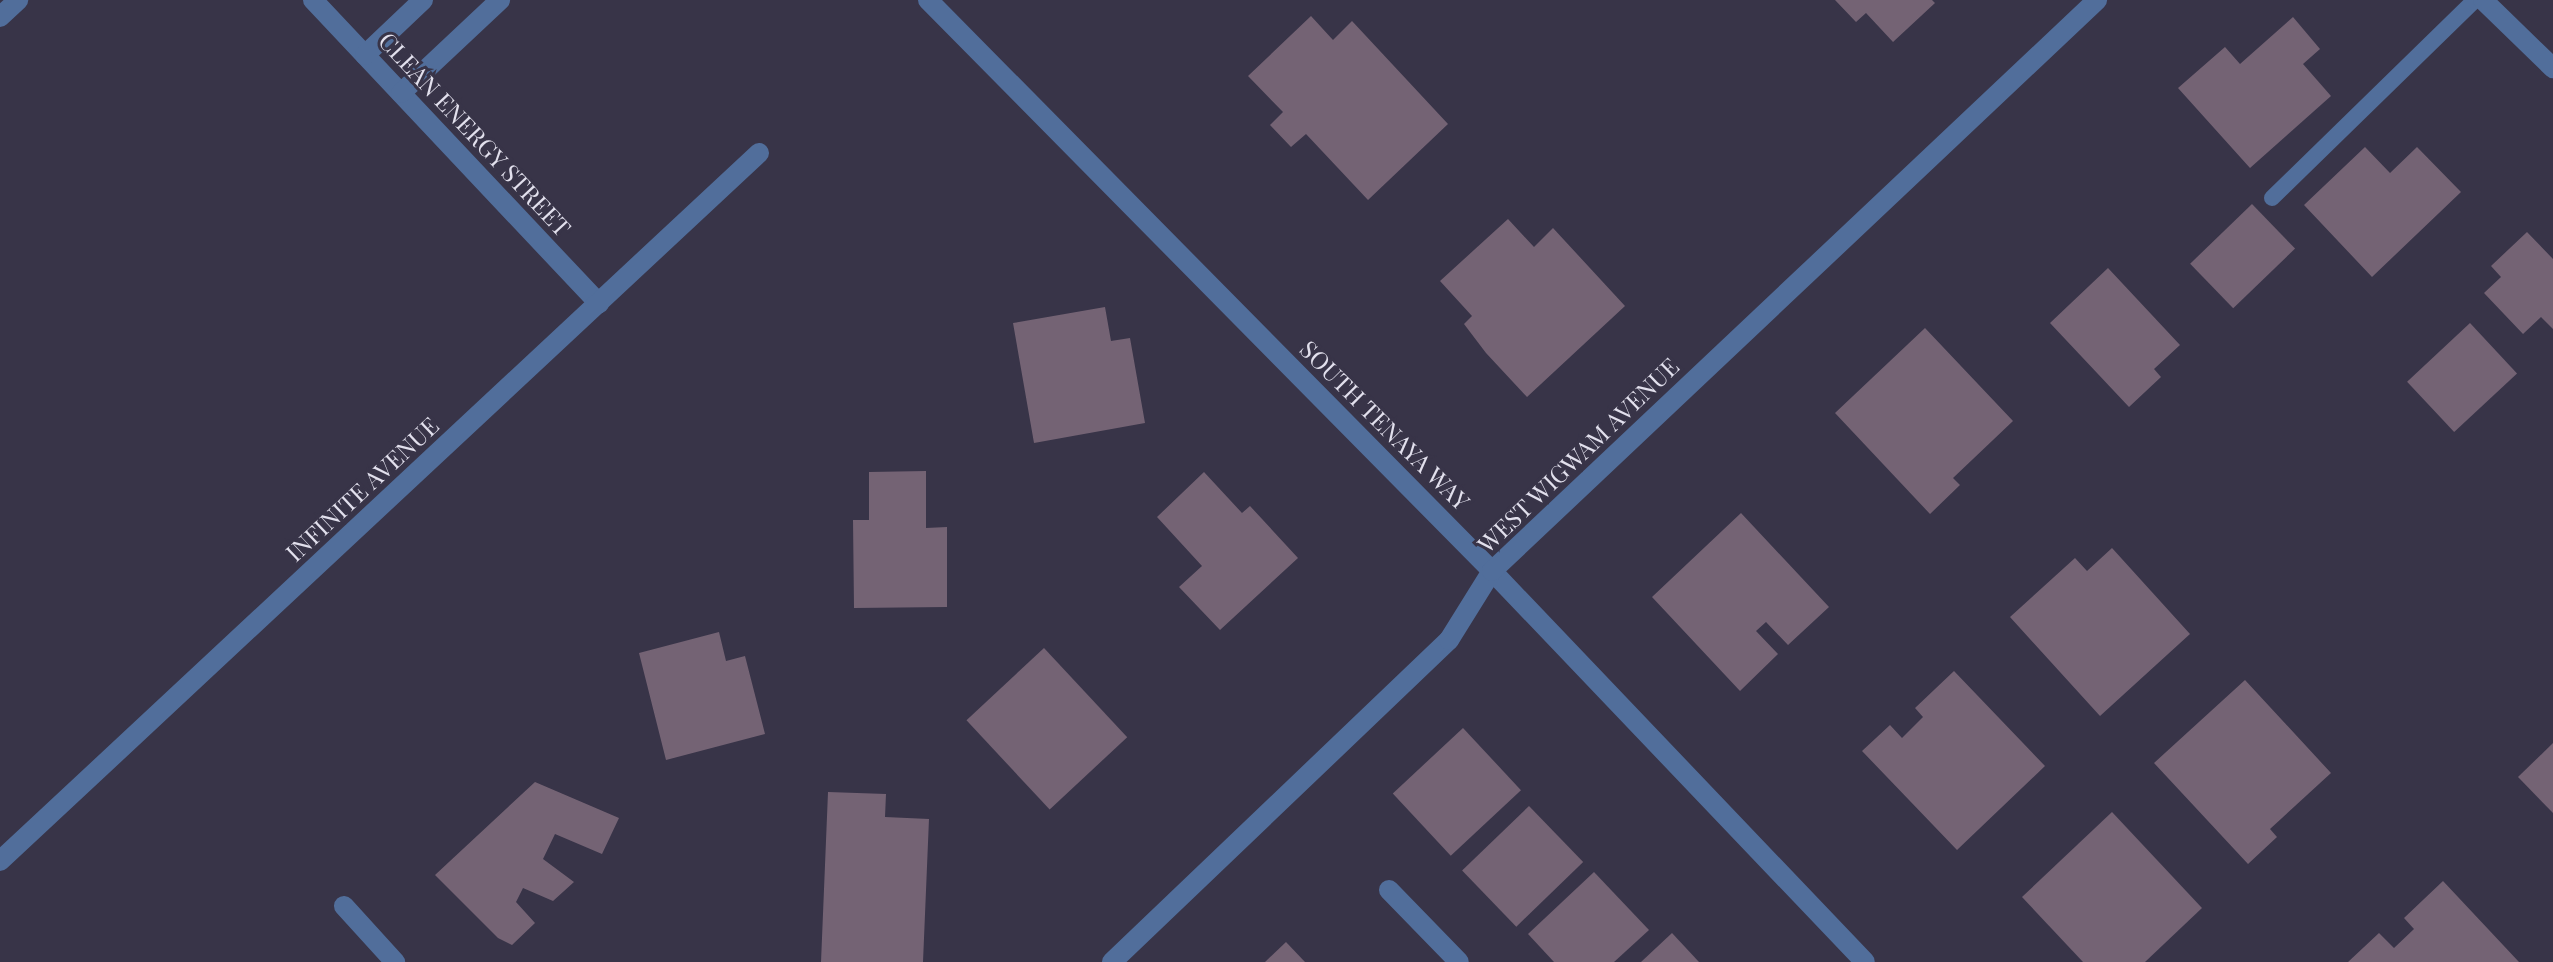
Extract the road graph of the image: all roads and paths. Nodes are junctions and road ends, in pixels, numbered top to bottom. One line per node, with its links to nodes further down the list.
1 (18, 0): 9 (street)
2 (313, 0): 10 (street, CLEAN ENERGY STREET)
3 (423, 0): 10 (street)
4 (500, 0): 12 (street)
5 (928, 0): 16 (street, SOUTH TENAYA WAY)
6 (2097, 0): 16 (street, WEST WIGWAM AVENUE)
7 (2475, 0): 14 (lane)
8 (2483, 0): 11 (street)
9 (0, 17)
10 (365, 55): 12 (street, CLEAN ENERGY STREET)
11 (2553, 68)
12 (401, 93): 15 (street, CLEAN ENERGY STREET)
13 (759, 153): 15 (street, INFINITE AVENUE)
14 (2272, 198)
15 (599, 303): 17 (street, INFINITE AVENUE)
16 (1492, 571): 21 (street, WEST WIGWAM AVENUE); 23 (street, SOUTH TENAYA WAY)
17 (0, 861)
18 (1389, 890): 22 (street)
19 (344, 906): 20 (street)
20 (395, 962)
21 (1112, 962)
22 (1459, 962)
23 (1865, 962)

